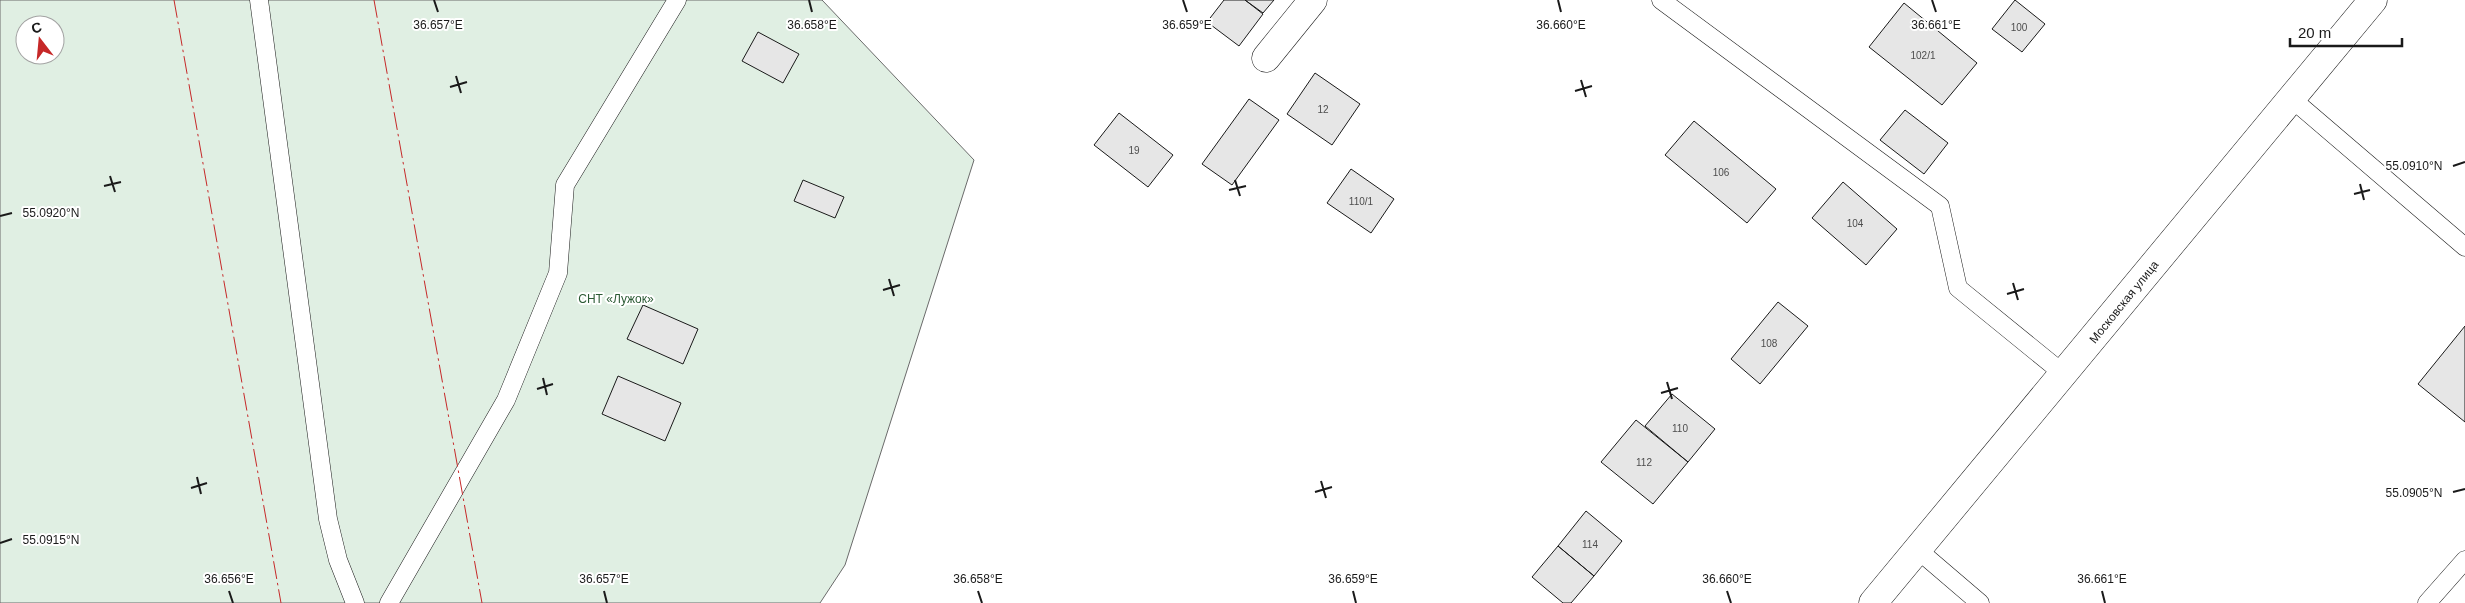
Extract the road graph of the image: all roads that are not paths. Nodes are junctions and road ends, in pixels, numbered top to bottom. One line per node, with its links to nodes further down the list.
1 (259, 0): 12 (lane)
2 (677, 0): 13 (lane)
3 (1313, 0): 6 (main road)
4 (1661, 0): 9 (lane)
5 (2373, 0): 7 (main road, Московская улица)
6 (1266, 58)
7 (2292, 99): 8 (lane); 9 (main road, Московская улица)
8 (2465, 247)
9 (2065, 374): 10 (main road, Московская улица)
10 (1918, 550): 14 (main road, Московская улица); 15 (lane)
11 (2465, 560): 16 (lane)
12 (355, 603)
13 (389, 603)
14 (1873, 603)
15 (1980, 603)
16 (2427, 603)

